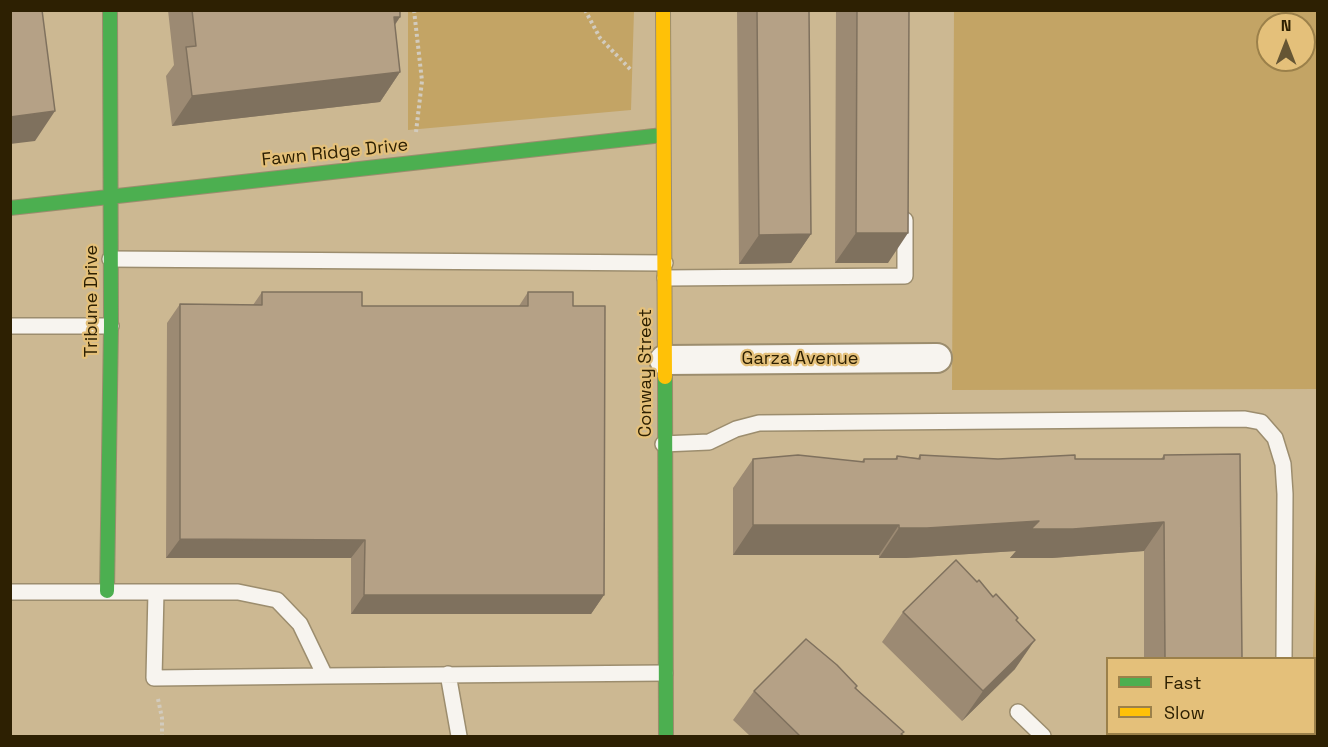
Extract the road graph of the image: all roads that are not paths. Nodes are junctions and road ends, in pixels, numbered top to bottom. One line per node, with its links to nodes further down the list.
1 (110, 10): 4 (street, Tribune Drive)
2 (663, 10): 3 (street, Conway Street)
3 (663, 135): 4 (street, Fawn Ridge Drive); 8 (street, Conway Street)
4 (110, 196): 6 (street, Fawn Ridge Drive); 7 (street, Tribune Drive)
5 (905, 207): 8 (lane)
6 (10, 208)
7 (110, 259): 8 (lane); 10 (street, Tribune Drive)
8 (664, 271): 12 (street, Conway Street)
9 (10, 326): 10 (lane)
10 (111, 326): 14 (street, Tribune Drive)
11 (937, 358): 12 (street, Garza Avenue)
12 (664, 360): 13 (street, Conway Street)
13 (663, 444): 17 (lane); 19 (street, Conway Street)
14 (107, 591): 15 (lane); 16 (lane)
15 (10, 592)
16 (156, 592): 20 (lane); 20 (lane)
17 (1284, 657)
18 (448, 674): 19 (lane); 20 (lane); 22 (lane)
19 (665, 674): 23 (street, Conway Street)
20 (325, 676)
21 (1018, 712): 24 (lane)
22 (459, 736)
23 (666, 736)
24 (1043, 736)

